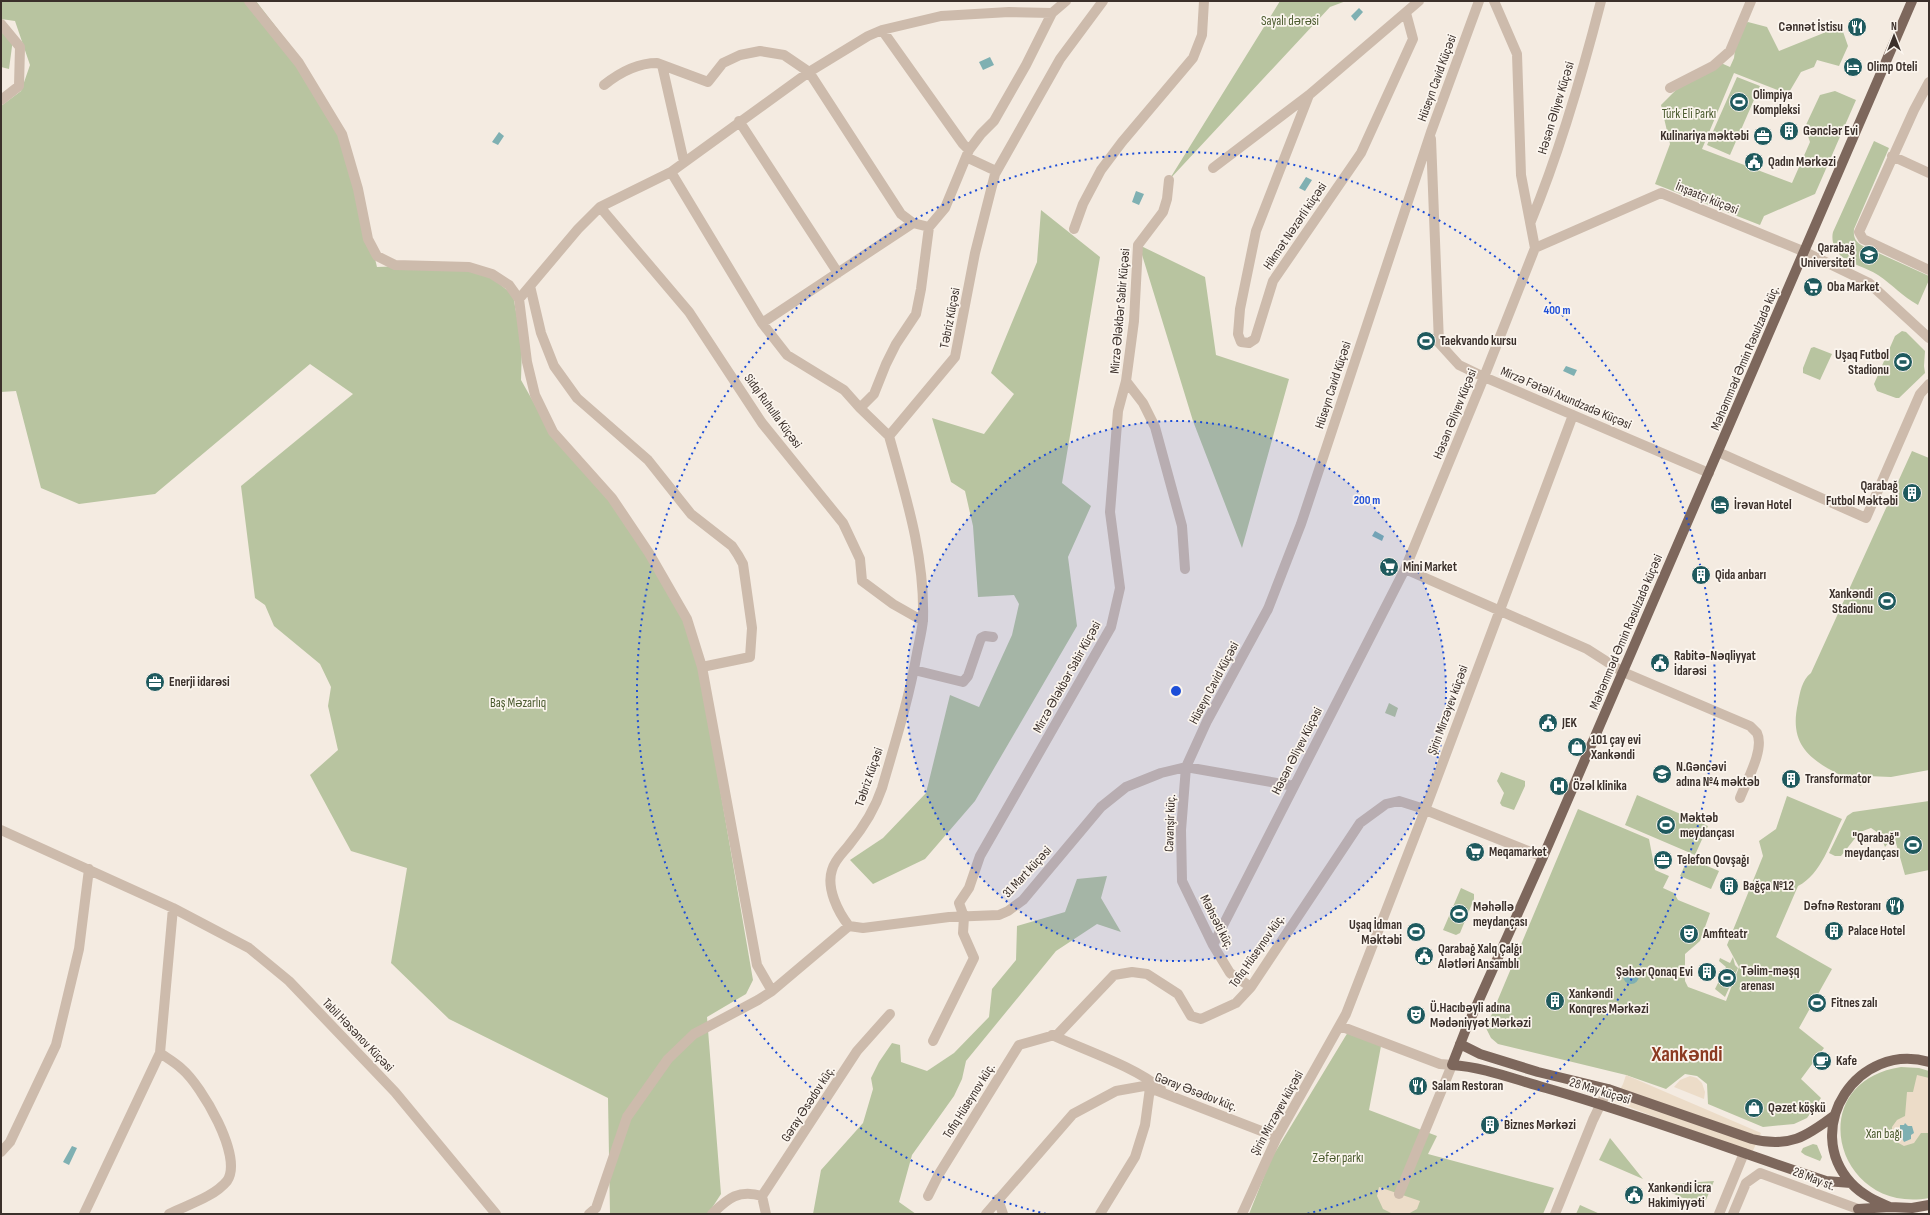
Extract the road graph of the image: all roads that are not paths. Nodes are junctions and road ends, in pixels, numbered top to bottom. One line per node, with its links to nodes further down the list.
1 (249, 1): 42 (street)
2 (1066, 1): 11 (street)
3 (1104, 1): 28 (street, Təbriz Küçəsi)
4 (1204, 1): 36 (street)
5 (1419, 1): 12 (street, Hikmət Nəzərli küçəsi)
6 (1480, 1): 23 (street, Hüseyn Cavid Küçəsi)
7 (1494, 1): 33 (street, Həsən Əliyev Küçəsi)
8 (1601, 1): 33 (street, Həsən Əliyev Küçəsi)
9 (1751, 1): 19 (street)
10 (1912, 1): 38 (main road)
11 (1052, 13): 14 (street); 24 (street)
12 (1406, 13): 20 (street, Hikmət Nəzərli küçəsi); 20 (street, Hikmət Nəzərli küçəsi)
13 (1, 24): 21 (street)
14 (882, 30): 16 (street); 24 (street)
15 (662, 65): 16 (street); 18 (street); 26 (street)
16 (809, 72): 22 (street); 34 (street)
17 (1929, 82): 25 (street)
18 (604, 85)
19 (1670, 88)
20 (1309, 95): 27 (street, Hikmət Nəzərli küçəsi)
21 (1, 100)
22 (739, 121): 26 (street); 40 (street)
23 (1431, 132): 45 (street, Mirzə Fətəli Axundzadə Küçəsi); 61 (street, Hüseyn Cavid Küçəsi)
24 (968, 153): 28 (street); 35 (street)
25 (1892, 156): 30 (street); 39 (street)
26 (684, 162): 29 (street)
27 (1213, 168)
28 (996, 171): 50 (street, Təbriz Küçəsi)
29 (671, 172): 32 (street); 43 (street)
30 (1929, 173)
31 (1169, 180): 46 (street, Mirzə Ələkbər Sabir Küçəsi)
32 (600, 207): 41 (street); 56 (street, Sidqi Ruhulla Küçəsi)
33 (1531, 221): 37 (street, Həsən Əliyev Küçəsi)
34 (913, 223): 35 (street); 40 (street)
35 (928, 227): 48 (street)
36 (1074, 229)
37 (1535, 248): 38 (street, İnşaatçı küçəsi); 45 (street, Həsən Əliyev Küçəsi)
38 (1805, 252): 44 (street); 51 (main road, Məhəmməd Əmin Rəsulzadə küç.)
39 (1929, 270)
40 (838, 273): 43 (street)
41 (530, 286): 42 (street); 58 (street)
42 (520, 299): 58 (street)
43 (762, 322): 48 (street)
44 (1929, 338)
45 (1484, 377): 49 (street, Mirzə Fətəli Axundzadə Küçəsi); 54 (street, Həsən Əliyev Küçəsi)
46 (1126, 381): 53 (street, Mirzə Ələkbər Sabir Küçəsi); 70 (street, Mirzə Ələkbər Sabir Küçəsi)
47 (1929, 384): 51 (street)
48 (860, 408): 50 (street)
49 (1573, 415): 52 (street, Mirzə Fətəli Axundzadə Küçəsi); 55 (street, Şirin Mirzəyev küçəsi)
50 (890, 436): 56 (street, Təbriz Küçəsi)
51 (1718, 452): 52 (main road, Məhəmməd Əmin Rəsulzadə küç.)
52 (1709, 473): 60 (main road, Məhəmməd Əmin Rəsulzadə küçəsi)
53 (1186, 569)
54 (1405, 569): 55 (street); 62 (street, Həsən Əliyev Küçəsi)
55 (1499, 609): 60 (street); 64 (street, Şirin Mirzəyev küçəsi)
56 (923, 621): 59 (street, Təbriz Küçəsi)
57 (993, 637): 59 (street)
58 (702, 667): 74 (street)
59 (914, 670): 71 (street, Təbriz Küçəsi)
60 (1623, 672): 63 (street); 66 (main road, Məhəmməd Əmin Rəsulzadə küçəsi)
61 (1186, 767): 62 (street, 31 Mart küçəsi); 68 (street, Cavanşir küç.); 70 (street, 31 Mart küçəsi)
62 (1294, 786): 72 (street, Həsən Əliyev Küçəsi)
63 (1740, 798)
64 (1425, 810): 66 (street); 73 (street, Tofiq Hüseynov küç.); 76 (street, Şirin Mirzəyev küçəsi)
65 (1, 830): 67 (street, Tabil Həsənov Küçəsi)
66 (1543, 857): 79 (main road, Məhəmməd Əmin Rəsulzadə küçəsi)
67 (89, 869): 69 (street, Tabil Həsənov Küçəsi); 89 (street)
68 (1182, 881): 72 (street, Məhsəti küç.)
69 (173, 908): 80 (street); 101 (street, Tabil Həsənov Küçəsi)
70 (964, 917): 71 (street, 31 Mart küçəsi); 78 (street)
71 (848, 926): 74 (street)
72 (1213, 945): 73 (street, Məhsəti küç.)
73 (1251, 987): 77 (street, Tofiq Hüseynov küç.)
74 (772, 990): 102 (street)
75 (890, 1014): 93 (street, Gəray Əsədov küç.)
76 (1340, 1026): 82 (street, 28 May küçəsi); 88 (street, Şirin Mirzəyev küçəsi)
77 (1052, 1036): 85 (street); 94 (street, Tofiq Hüseynov küç.)
78 (933, 1041)
79 (1460, 1044): 82 (main road, Məhəmməd Əmin Rəsulzadə küçəsi); 84 (main road, 28 May küçəsi)
80 (160, 1052): 99 (street); 100 (street)
81 (1929, 1062): 87 (main road)
82 (1452, 1065): 86 (main road, 28 May küçəsi); 92 (street)
83 (1150, 1088): 85 (street, Gəray Əsədov küç.); 95 (street, Gəray Əsədov küç.); 107 (street)
84 (1608, 1089): 86 (street); 87 (main road, 28 May küçəsi)
85 (1167, 1094): 88 (street, Gəray Əsədov küç.)
86 (1600, 1104): 90 (main road, 28 May küçəsi); 109 (street)
87 (1835, 1115): 91 (main road)
88 (1277, 1137): 108 (street, Şirin Mirzəyev küçəsi)
89 (1, 1152)
90 (1744, 1153): 91 (main road, 28 May küçəsi); 110 (street)
91 (1853, 1185): 97 (main road, 28 May st.); 98 (main road)
92 (1399, 1194)
93 (762, 1196): 103 (street); 104 (street)
94 (928, 1196)
95 (998, 1199): 105 (street, Gəray Əsədov küç.); 106 (street)
96 (1929, 1205): 97 (main road)
97 (1893, 1207): 98 (main road); 112 (main road)
98 (1858, 1211): 111 (street, 28 May st.)
99 (84, 1214)
100 (169, 1214)
101 (496, 1214)
102 (588, 1214)
103 (712, 1214)
104 (766, 1214)
105 (986, 1214)
106 (1003, 1214)
107 (1100, 1214)
108 (1242, 1214)
109 (1555, 1214)
110 (1719, 1214)
111 (1733, 1214)
112 (1882, 1214)

